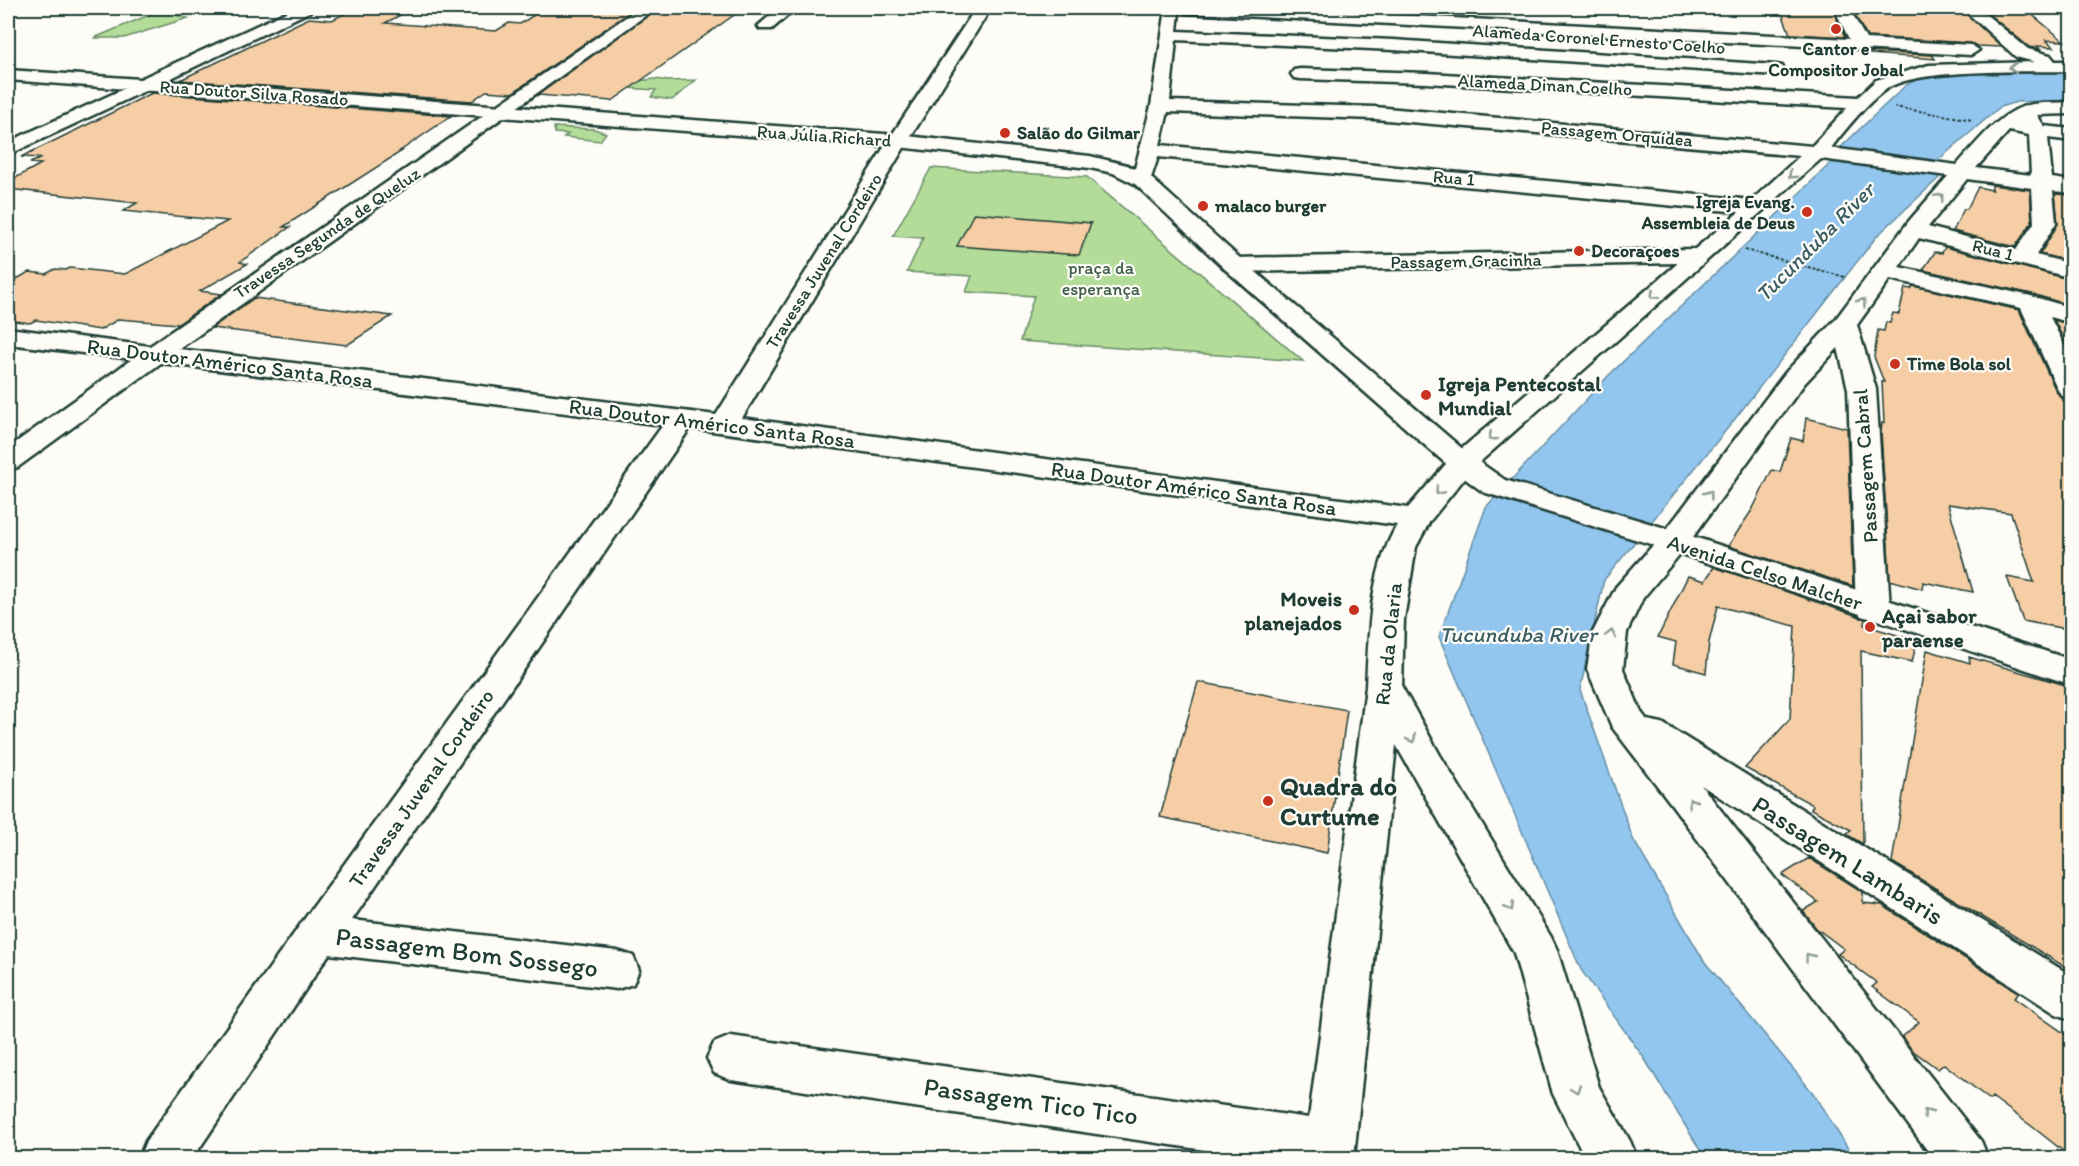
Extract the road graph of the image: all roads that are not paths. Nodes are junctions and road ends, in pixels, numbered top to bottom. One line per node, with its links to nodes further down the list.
1 (306, 8): 31 (street)
2 (648, 8): 37 (street, Travessa Segunda de Queluz)
3 (788, 8): 13 (street)
4 (984, 8): 43 (street, Travessa Juvenal Cordeiro)
5 (1172, 8): 16 (street)
6 (1185, 8): 10 (street)
7 (1554, 8): 14 (street)
8 (1842, 8): 18 (street)
9 (1969, 8): 21 (street)
10 (1378, 13): 12 (street)
11 (1733, 19): 17 (street)
12 (1394, 20): 14 (street); 19 (street)
13 (766, 26)
14 (1557, 28): 15 (street)
15 (1586, 30): 17 (street); 23 (street)
16 (1167, 35): 19 (street, Alameda Coronel Ernesto Coelho); 35 (street)
17 (1747, 38): 18 (street); 27 (street)
18 (1860, 44): 21 (street)
19 (1393, 45): 20 (street, Alameda Coronel Ernesto Coelho)
20 (1420, 47): 23 (street, Alameda Coronel Ernesto Coelho); 30 (street)
21 (2022, 53): 22 (street); 26 (street)
22 (2072, 55)
23 (1598, 59): 24 (street, Alameda Coronel Ernesto Coelho)
24 (1618, 61): 27 (street, Alameda Coronel Ernesto Coelho); 32 (street)
25 (2072, 66): 26 (street, Rua da Olaria)
26 (2050, 67): 34 (street, Rua da Olaria, one-way to 34)
27 (1776, 70): 33 (street)
28 (1300, 74): 30 (street, Alameda Dinan Coelho)
29 (8, 75): 31 (street, Rua Doutor Silva Rosado)
30 (1426, 78): 32 (street, Alameda Dinan Coelho)
31 (143, 85): 37 (street, Rua Doutor Silva Rosado); 45 (street)
32 (1632, 90): 33 (street, Alameda Dinan Coelho)
33 (1789, 98): 34 (street, Alameda Dinan Coelho); 39 (street)
34 (1863, 103): 44 (street, Rua da Olaria)
35 (1160, 106): 44 (street, Passagem Orquídea); 46 (street)
36 (2072, 108): 38 (street)
37 (501, 112): 43 (street, Rua Júlia Richard); 62 (street, Travessa Segunda de Queluz)
38 (2026, 112): 40 (street); 41 (street)
39 (1803, 115)
40 (2003, 126): 41 (street); 47 (street)
41 (2038, 131): 42 (street); 49 (street)
42 (2072, 135)
43 (898, 141): 48 (street, Rua Júlia Richard); 67 (street, Travessa Juvenal Cordeiro)
44 (1820, 144): 47 (street, Passagem Orquídea); 51 (street, Rua da Olaria, one-way to 51)
45 (8, 149)
46 (1150, 150): 48 (street); 51 (street, Rua 1)
47 (1956, 171): 49 (street, Passagem Orquídea); 52 (street, one-way to 47)
48 (1142, 180): 55 (street)
49 (2043, 183): 50 (street, Passagem Orquídea); 54 (street)
50 (2072, 187)
51 (1757, 207): 53 (street, Rua da Olaria)
52 (1914, 230): 54 (street, Rua 1); 56 (street)
53 (1698, 256): 55 (street, Passagem Gracinha); 69 (street, Rua da Olaria, one-way to 69)
54 (2023, 257): 57 (street, Rua 1)
55 (1234, 265): 69 (street)
56 (1886, 271): 58 (street); 60 (street, one-way to 56)
57 (2072, 271)
58 (2031, 303): 59 (street); 65 (street)
59 (2072, 316)
60 (1844, 326): 63 (street); 64 (street, Passagem Cabral)
61 (8, 336): 62 (street, Rua Doutor Américo Santa Rosa)
62 (154, 353): 66 (street, Rua Doutor Américo Santa Rosa); 68 (street, Travessa Segunda de Queluz)
63 (1803, 372): 64 (street); 71 (street, one-way to 63)
64 (1862, 389): 72 (street, Passagem Cabral)
65 (2072, 390)
66 (682, 419): 67 (street, Rua Doutor Américo Santa Rosa); 76 (street, Travessa Juvenal Cordeiro)
67 (724, 424): 70 (street, Rua Doutor Américo Santa Rosa)
68 (8, 461)
69 (1462, 463): 70 (street, Rua da Olaria, one-way to 70); 71 (street, Avenida Celso Malcher)
70 (1416, 518): 74 (street, Rua da Olaria)
71 (1663, 538): 72 (street, Avenida Celso Malcher); 75 (street, one-way to 71)
72 (1873, 608): 73 (street, Avenida Celso Malcher)
73 (2072, 673)
74 (1384, 687): 80 (street, Rua da Olaria); 82 (street, one-way to 82)
75 (1625, 718): 78 (street, Passagem Lambaris); 83 (street, one-way to 75)
76 (318, 934): 77 (street, Passagem Bom Sossego); 81 (street, Travessa Juvenal Cordeiro)
77 (617, 970)
78 (2072, 1000)
79 (731, 1058): 80 (street, Passagem Tico Tico)
80 (1330, 1152)
81 (164, 1158)
82 (1612, 1158)
83 (1963, 1158)

